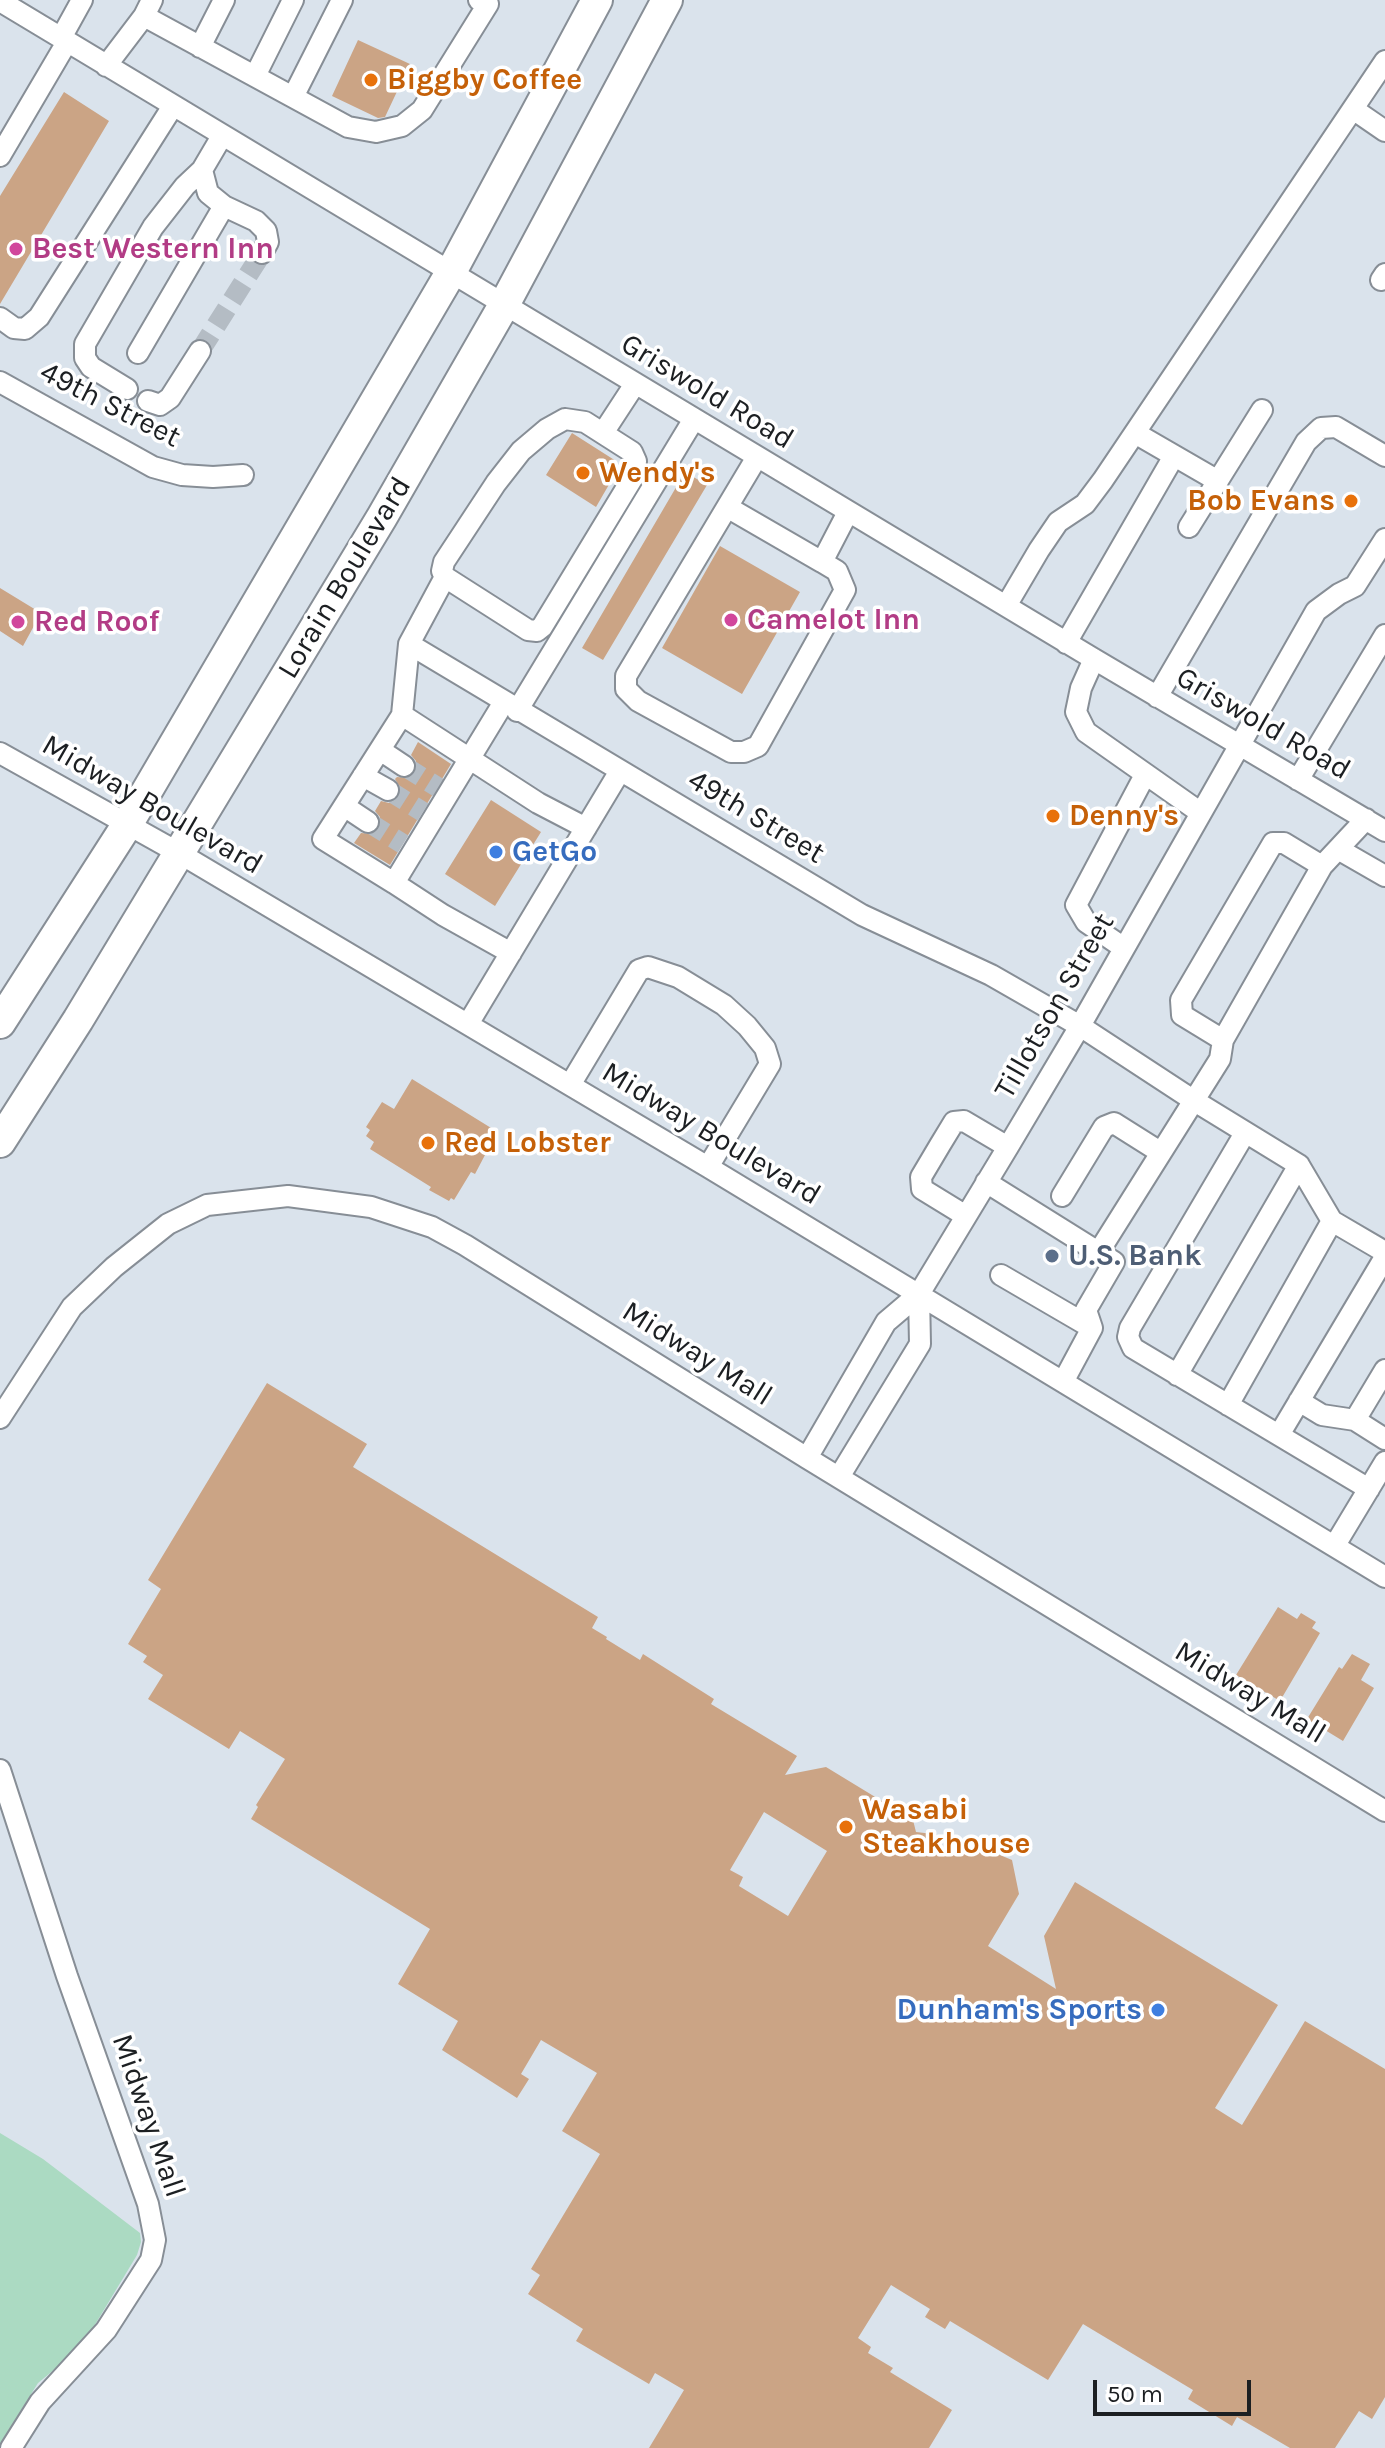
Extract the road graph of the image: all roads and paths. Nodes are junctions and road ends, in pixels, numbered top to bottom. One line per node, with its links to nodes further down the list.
1 (82, 0): 10 (street)
2 (224, 0): 11 (street)
3 (293, 0): 14 (street)
4 (342, 0): 15 (street)
5 (597, 0): 24 (highway, Lorain Boulevard)
6 (667, 0): 25 (highway, Lorain Boulevard)
7 (0, 1): 10 (street, Griswold Road)
8 (484, 2): 15 (street)
9 (148, 8): 11 (street); 13 (street)
10 (64, 40): 13 (street, Griswold Road); 20 (street)
11 (200, 47): 14 (street)
12 (1385, 61): 17 (street)
13 (106, 66): 16 (street, Griswold Road)
14 (255, 76): 15 (street)
15 (293, 97)
16 (173, 106): 19 (street, Griswold Road); 26 (street)
17 (1353, 109): 18 (street); 36 (street)
18 (1385, 131)
19 (222, 136): 21 (street); 24 (street, Griswold Road)
20 (0, 156)
21 (202, 170): 22 (street); 31 (street)
22 (224, 206): 23 (street); 28 (street)
23 (262, 253)
24 (450, 274): 25 (street, Griswold Road); 70 (highway, Lorain Boulevard)
25 (504, 305): 30 (street, Griswold Road); 74 (highway, Lorain Boulevard)
26 (0, 318)
27 (200, 351): 32 (street)
28 (138, 353)
29 (0, 382): 40 (street, 49th Street)
30 (635, 384): 34 (street, Griswold Road); 35 (street)
31 (127, 389)
32 (148, 401)
33 (1262, 410): 41 (street)
34 (694, 419): 39 (street, Griswold Road); 54 (street)
35 (603, 433): 47 (street); 47 (street)
36 (1135, 433): 37 (street); 48 (street)
37 (1174, 456): 41 (street); 50 (street)
38 (1385, 456): 53 (street)
39 (757, 457): 42 (street); 43 (street, Griswold Road)
40 (243, 475)
41 (1218, 481): 44 (street)
42 (727, 507): 46 (street); 46 (street)
43 (848, 512): 46 (street); 48 (street, Griswold Road)
44 (1189, 527)
45 (1385, 539): 56 (street, Tillotson Street)
46 (822, 562)
47 (445, 577): 51 (street)
48 (1006, 606): 50 (street, Griswold Road)
49 (1385, 635): 64 (street)
50 (1066, 643): 52 (street, Griswold Road)
51 (409, 644): 54 (street, 49th Street); 55 (street)
52 (1094, 659): 53 (street, Griswold Road); 62 (street)
53 (1157, 697): 56 (street, Griswold Road)
54 (511, 706): 59 (street); 61 (street, 49th Street)
55 (402, 715): 57 (street); 59 (street)
56 (1239, 745): 64 (street, Griswold Road); 67 (street, Tillotson Street)
57 (380, 750): 60 (street); 63 (street)
58 (0, 753): 70 (street, Midway Boulevard)
59 (470, 757): 71 (street); 77 (street)
60 (404, 766)
61 (620, 771): 71 (street); 82 (street, 49th Street)
62 (1145, 775): 67 (street); 78 (street)
63 (363, 776): 65 (street); 66 (street)
64 (1298, 780): 68 (street, Griswold Road)
65 (388, 790)
66 (344, 806): 69 (street); 77 (street)
67 (1201, 813): 78 (street, Tillotson Street)
68 (1366, 819): 72 (street, Griswold Road); 73 (street)
69 (368, 822)
70 (127, 825): 74 (street, Midway Boulevard); 80 (highway, Lorain Boulevard)
71 (586, 828): 79 (street)
72 (1385, 831)
73 (1338, 849): 75 (street); 76 (street)
74 (179, 853): 81 (street, Midway Boulevard); 87 (highway, Lorain Boulevard)
75 (1322, 866): 83 (street); 83 (street)
76 (1385, 876)
77 (394, 883): 79 (street)
78 (1124, 948): 82 (street, Tillotson Street)
79 (511, 953): 81 (street)
80 (0, 1023)
81 (468, 1024): 84 (street, Midway Boulevard)
82 (1080, 1026): 85 (street, 49th Street); 88 (street, Tillotson Street)
83 (1223, 1040): 85 (street)
84 (570, 1085): 91 (street, Midway Boulevard); 91 (street)
85 (1193, 1100): 86 (street, 49th Street); 89 (street)
86 (1245, 1133): 90 (street, 49th Street); 102 (street)
87 (0, 1142)
88 (1008, 1147): 92 (street, Tillotson Street); 94 (street)
89 (1160, 1152): 93 (street); 96 (street)
90 (1299, 1165): 95 (street); 102 (street)
91 (708, 1167): 99 (street, Midway Boulevard)
92 (986, 1182): 94 (street, Tillotson Street); 96 (street)
93 (1062, 1196)
94 (966, 1216): 99 (street, Tillotson Street)
95 (1332, 1221): 97 (street); 105 (street)
96 (1098, 1253): 100 (street)
97 (1385, 1255): 104 (street)
98 (1001, 1275): 100 (street)
99 (919, 1294): 103 (street, Midway Boulevard); 110 (street, Tillotson Street); 112 (street)
100 (1092, 1328): 103 (street)
101 (1385, 1370): 107 (street)
102 (1177, 1375): 105 (street)
103 (1063, 1382): 114 (street, Midway Boulevard)
104 (1299, 1401): 107 (street); 108 (street)
105 (1228, 1405): 108 (street)
106 (0, 1418): 110 (street, Midway Mall)
107 (1355, 1420): 109 (street)
108 (1279, 1435): 113 (street)
109 (1385, 1439)
110 (807, 1458): 112 (street, Midway Mall)
111 (1385, 1462): 113 (street)
112 (839, 1477): 117 (street, Midway Mall)
113 (1369, 1489): 114 (street)
114 (1335, 1545): 115 (street, Midway Boulevard)
115 (1385, 1577)
116 (0, 1770): 118 (street, Midway Mall)
117 (1385, 1811)
118 (11, 2448)

